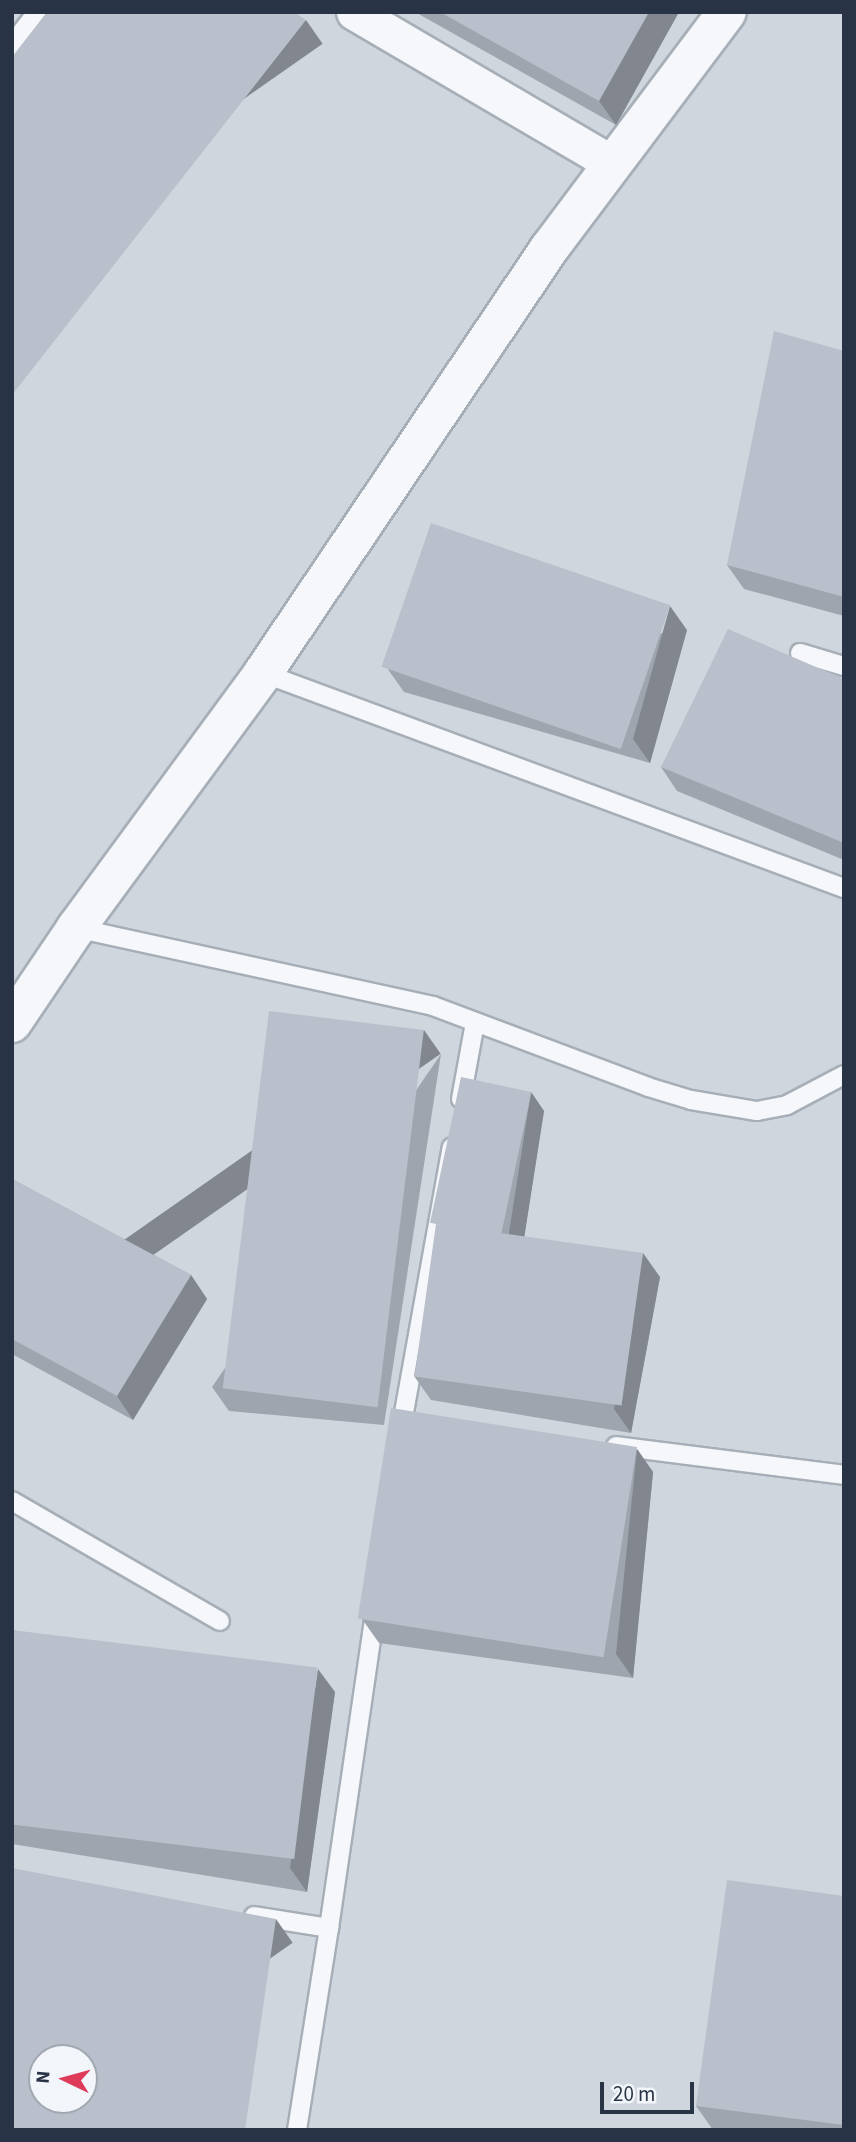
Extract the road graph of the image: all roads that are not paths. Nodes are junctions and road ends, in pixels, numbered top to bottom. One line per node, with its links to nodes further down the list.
1 (47, 12): 4 (street)
2 (354, 12): 5 (street)
3 (727, 12): 5 (street)
4 (12, 57)
5 (612, 164): 8 (street)
6 (800, 653): 7 (lane)
7 (844, 666)
8 (262, 673): 9 (lane); 10 (street)
9 (844, 888)
10 (76, 928): 11 (street); 12 (lane)
11 (12, 1023)
12 (475, 1023): 13 (lane); 14 (lane)
13 (844, 1075)
14 (407, 1424)
15 (596, 1443): 16 (lane)
16 (844, 1475)
17 (12, 1501): 19 (lane)
18 (377, 1597): 21 (lane)
19 (220, 1621)
20 (233, 1912): 21 (lane)
21 (329, 1928): 22 (lane)
22 (297, 2130)

